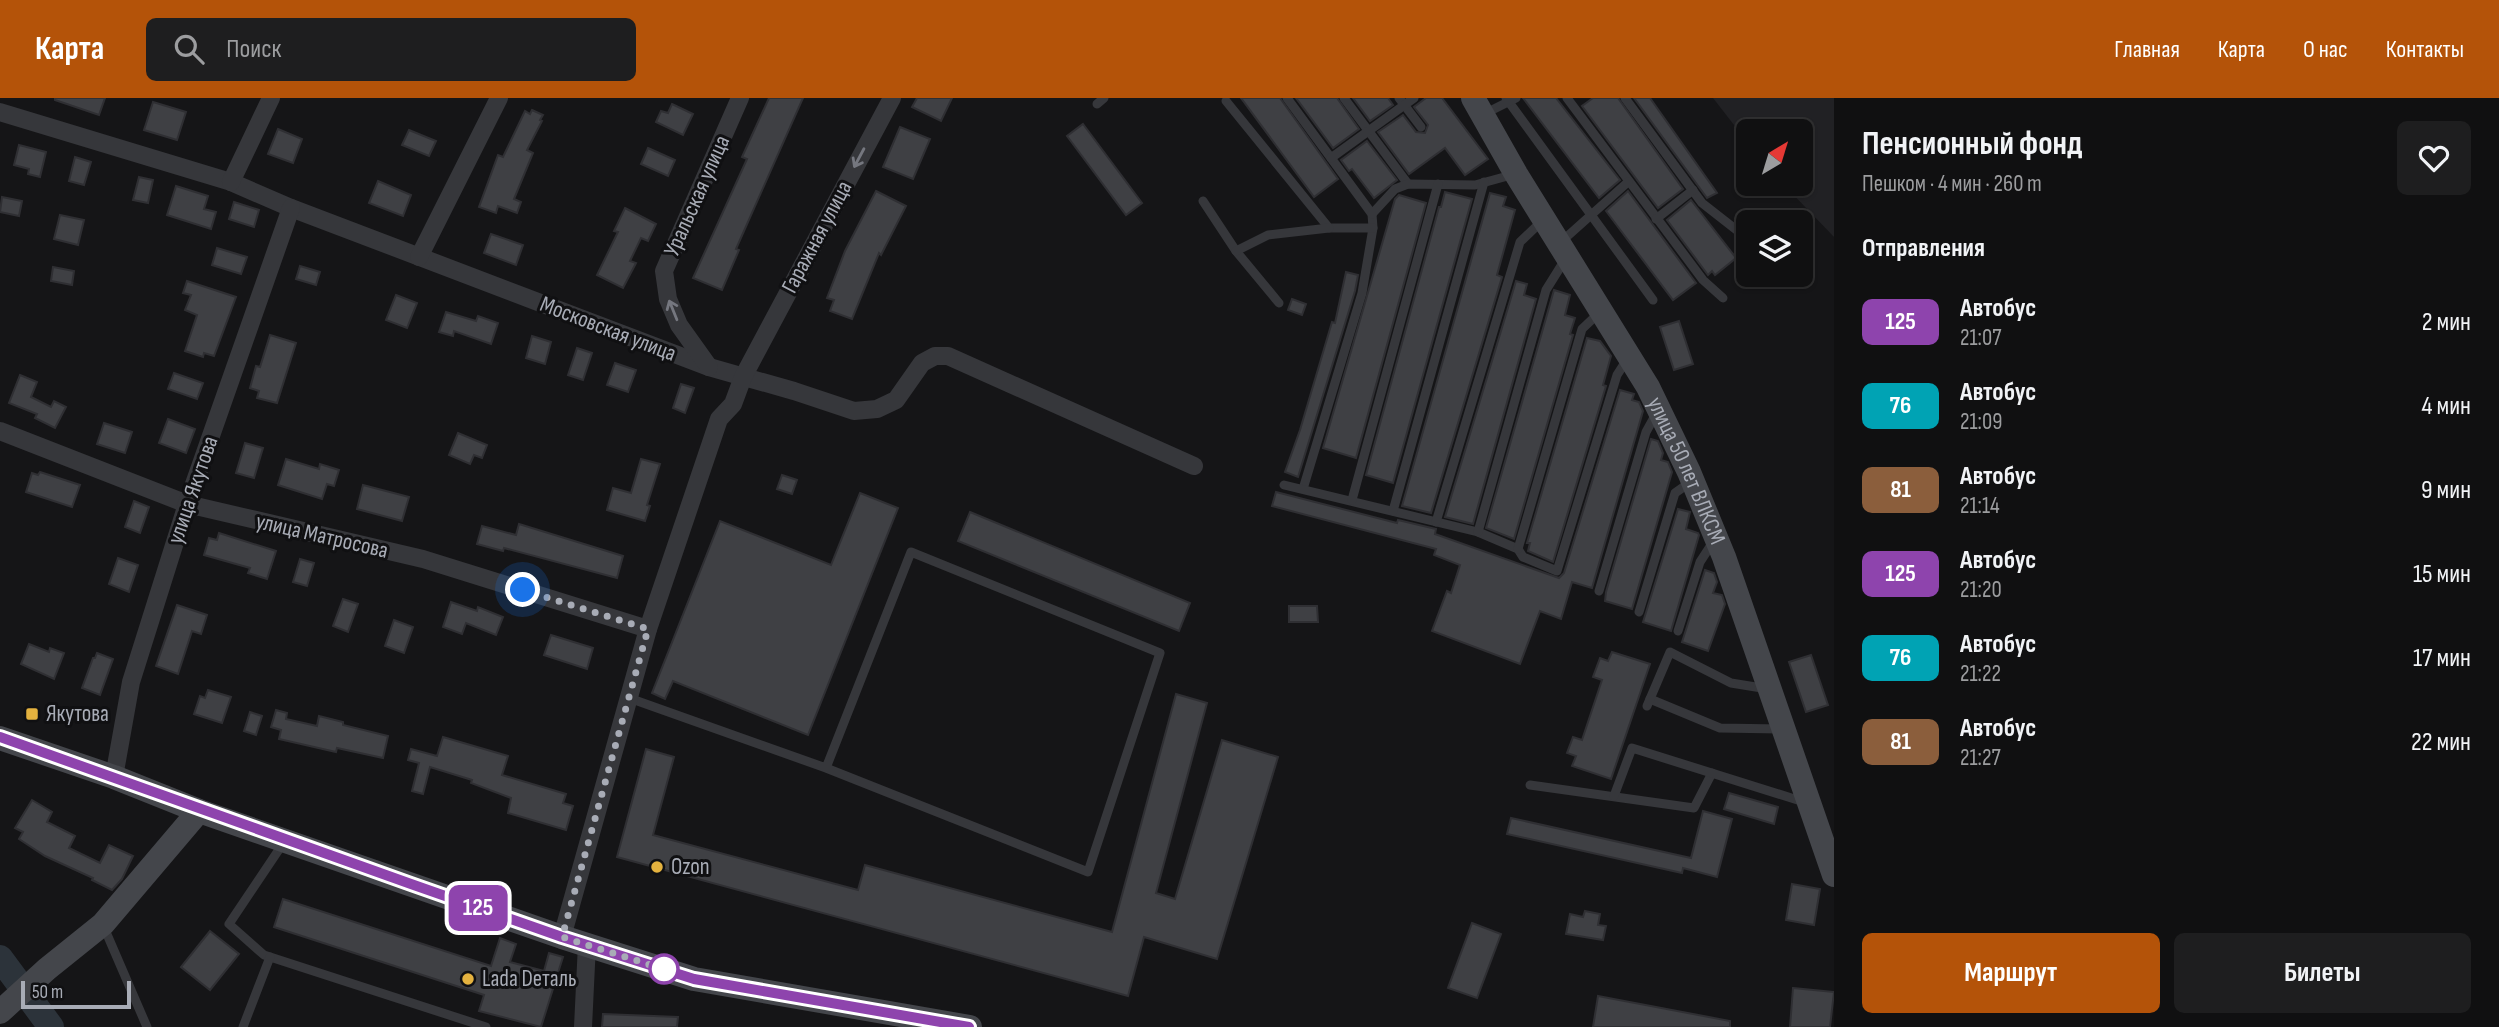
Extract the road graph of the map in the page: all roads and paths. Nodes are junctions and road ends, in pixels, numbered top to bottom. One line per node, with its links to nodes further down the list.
1 (271, 98): 19 (street)
2 (499, 98): 36 (street)
3 (740, 98): 42 (street, Уральская улица, one-way to 3)
4 (892, 98): 43 (street, Гаражная улица, one-way to 43)
5 (1287, 98): 17 (lane)
6 (1344, 98): 16 (lane)
7 (1414, 98): 11 (lane)
8 (1567, 98): 21 (lane)
9 (1626, 98): 24 (lane)
10 (1511, 100): 13 (lane); 28 (lane)
11 (1401, 101): 15 (lane); 16 (lane)
12 (1226, 102): 31 (lane)
13 (1479, 106): 18 (main road, улица 50 лет ВЛКСМ)
14 (0, 112): 19 (street, Московская улица)
15 (1421, 127)
16 (1367, 130): 17 (lane); 22 (lane)
17 (1331, 158): 27 (lane)
18 (1516, 174): 20 (lane); 29 (main road, улица 50 лет ВЛКСМ)
19 (231, 182): 26 (street, Московская улица)
20 (1484, 182): 23 (lane); 52 (lane)
21 (1628, 182): 28 (lane); 30 (lane)
22 (1408, 184): 23 (lane); 27 (lane)
23 (1438, 184): 50 (lane)
24 (1693, 190): 30 (lane); 33 (lane)
25 (1203, 201): 35 (lane)
26 (291, 208): 36 (street, Московская улица); 51 (street, улица Якутова)
27 (1372, 214): 32 (lane)
28 (1590, 214): 34 (lane); 38 (lane)
29 (1544, 219): 34 (main road, улица 50 лет ВЛКСМ); 53 (lane)
30 (1656, 219): 37 (lane)
31 (1329, 228): 32 (lane); 35 (lane)
32 (1373, 228): 49 (lane)
33 (1736, 230)
34 (1563, 250): 40 (main road, улица 50 лет ВЛКСМ); 54 (lane)
35 (1236, 251): 39 (lane)
36 (419, 257): 42 (street, Московская улица)
37 (1723, 298)
38 (1653, 300)
39 (1279, 303)
40 (1601, 311): 41 (main road, улица 50 лет ВЛКСМ); 56 (lane)
41 (1629, 356): 44 (main road, улица 50 лет ВЛКСМ); 56 (lane)
42 (709, 368): 43 (street, Московская улица)
43 (743, 377): 46 (street, Московская улица); 59 (street, Гаражная улица)
44 (1659, 410): 47 (main road, улица 50 лет ВЛКСМ); 57 (lane)
45 (0, 431): 51 (street, улица Матросова)
46 (1194, 467)
47 (1693, 481): 55 (main road, улица 50 лет ВЛКСМ); 58 (lane)
48 (1284, 485): 49 (lane)
49 (1303, 489): 50 (lane)
50 (1352, 500): 52 (lane)
51 (187, 504): 59 (street, улица Матросова); 67 (street, улица Якутова)
52 (1393, 512): 53 (lane)
53 (1437, 522): 54 (lane)
54 (1478, 532): 56 (lane)
55 (1716, 538): 60 (lane); 61 (main road, улица 50 лет ВЛКСМ)
56 (1517, 549)
57 (1599, 592)
58 (1639, 612)
59 (648, 629): 62 (street, Гаражная улица)
60 (1678, 631)
61 (1769, 689): 63 (main road, улица 50 лет ВЛКСМ); 63 (lane)
62 (629, 698): 65 (lane); 75 (street, Гаражная улица)
63 (1783, 729): 70 (main road, улица 50 лет ВЛКСМ)
64 (0, 737): 67 (main road)
65 (826, 768): 65 (lane)
66 (1712, 773): 69 (lane); 69 (lane); 70 (lane)
67 (114, 777): 71 (main road)
68 (1530, 785): 69 (lane)
69 (1614, 796)
70 (1809, 803): 73 (main road, улица 50 лет ВЛКСМ)
71 (199, 811): 72 (main road); 74 (main road)
72 (285, 841): 75 (main road); 77 (lane)
73 (1834, 875)
74 (103, 924): 78 (main road); 79 (lane)
75 (562, 937): 76 (main road)
76 (587, 944): 82 (street); 83 (main road)
77 (270, 957): 80 (lane); 81 (lane)
78 (0, 1012)
79 (147, 1027)
80 (243, 1027)
81 (486, 1027)
82 (583, 1027)
83 (970, 1027)

